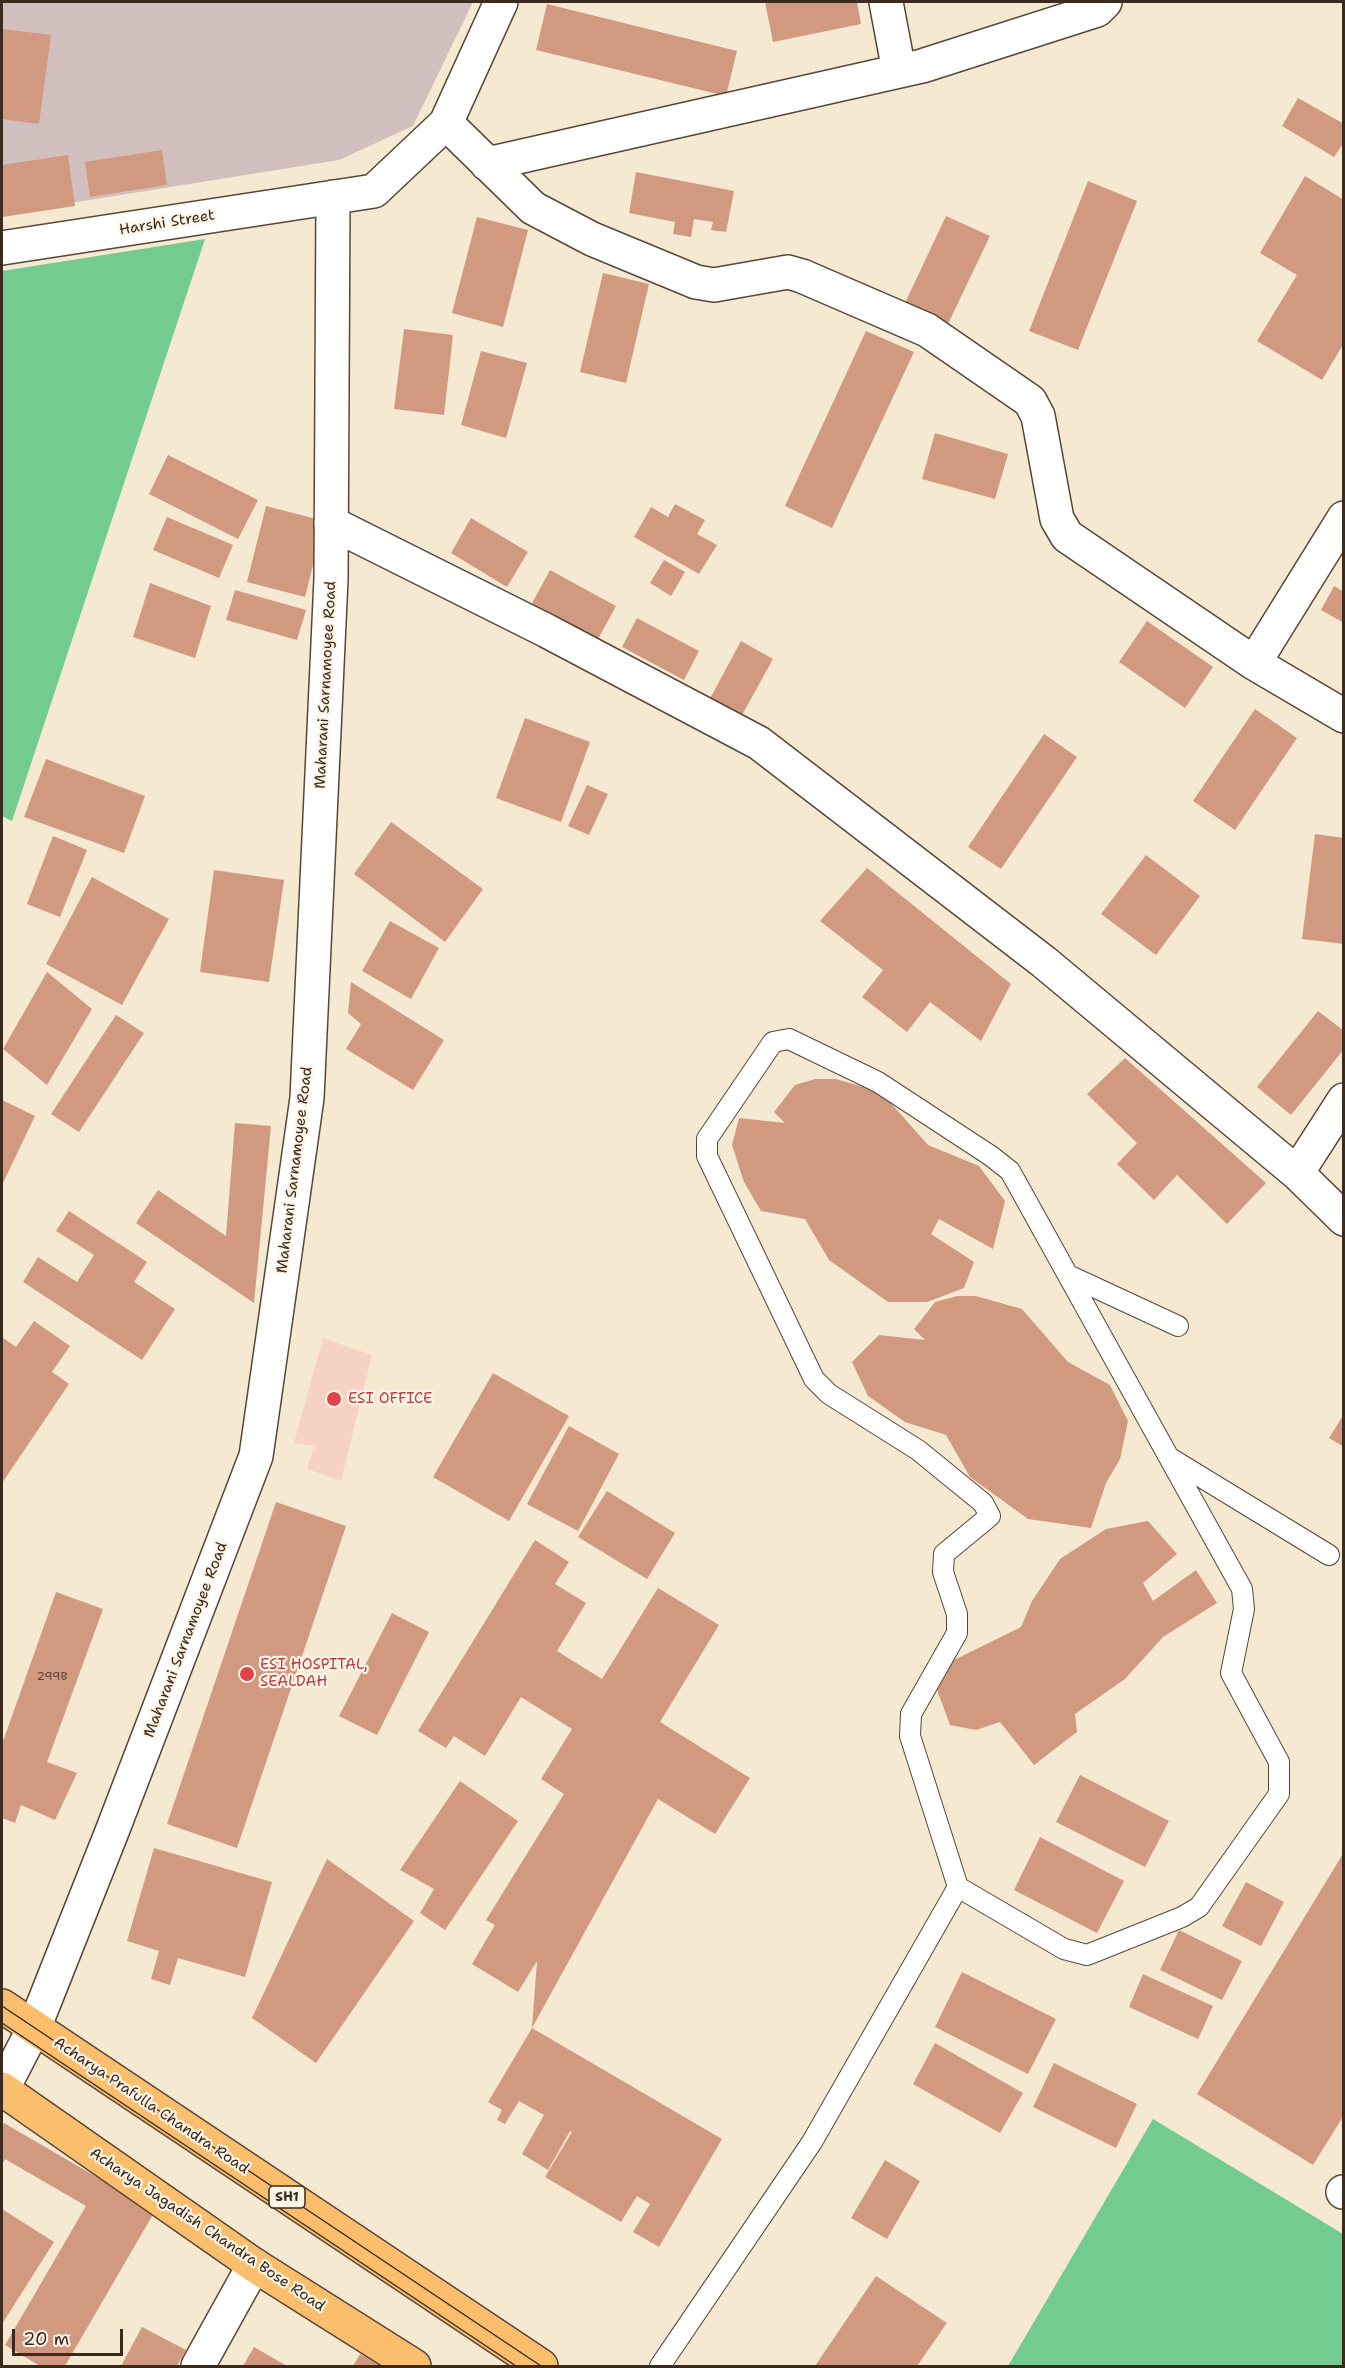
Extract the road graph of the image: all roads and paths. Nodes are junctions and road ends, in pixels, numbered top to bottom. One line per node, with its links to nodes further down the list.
1 (501, 2): 5 (street)
2 (886, 2): 4 (street)
3 (1105, 2): 4 (street)
4 (899, 71): 6 (street)
5 (446, 123): 6 (street); 7 (street, Harshi Street)
6 (487, 164): 11 (street)
7 (333, 197): 8 (street, Harshi Street); 10 (street, Maharani Sarnamoyee Road)
8 (2, 248)
9 (1344, 518): 11 (street)
10 (331, 523): 14 (street); 22 (street, Maharani Sarnamoyee Road)
11 (1254, 663): 12 (street)
12 (1344, 716)
13 (1344, 1101): 14 (street)
14 (1298, 1173): 15 (street)
15 (1344, 1219)
16 (1068, 1275): 17 (lane); 18 (lane); 20 (lane)
17 (1178, 1326)
18 (1168, 1456): 19 (lane); 20 (lane)
19 (1329, 1555)
20 (958, 1887): 28 (lane)
21 (2, 2006): 22 (main road, Acharya Prafulla Chandra Road / SH1)
22 (34, 2028): 23 (street, Maharani Sarnamoyee Road); 27 (main road, Acharya Prafulla Chandra Road / SH1)
23 (2, 2090): 24 (main road, Acharya Jagadish Chandra Bose Road)
24 (254, 2265): 25 (street); 26 (main road, Acharya Jagadish Chandra Bose Road)
25 (198, 2367)
26 (414, 2367)
27 (541, 2367)
28 (660, 2367)

